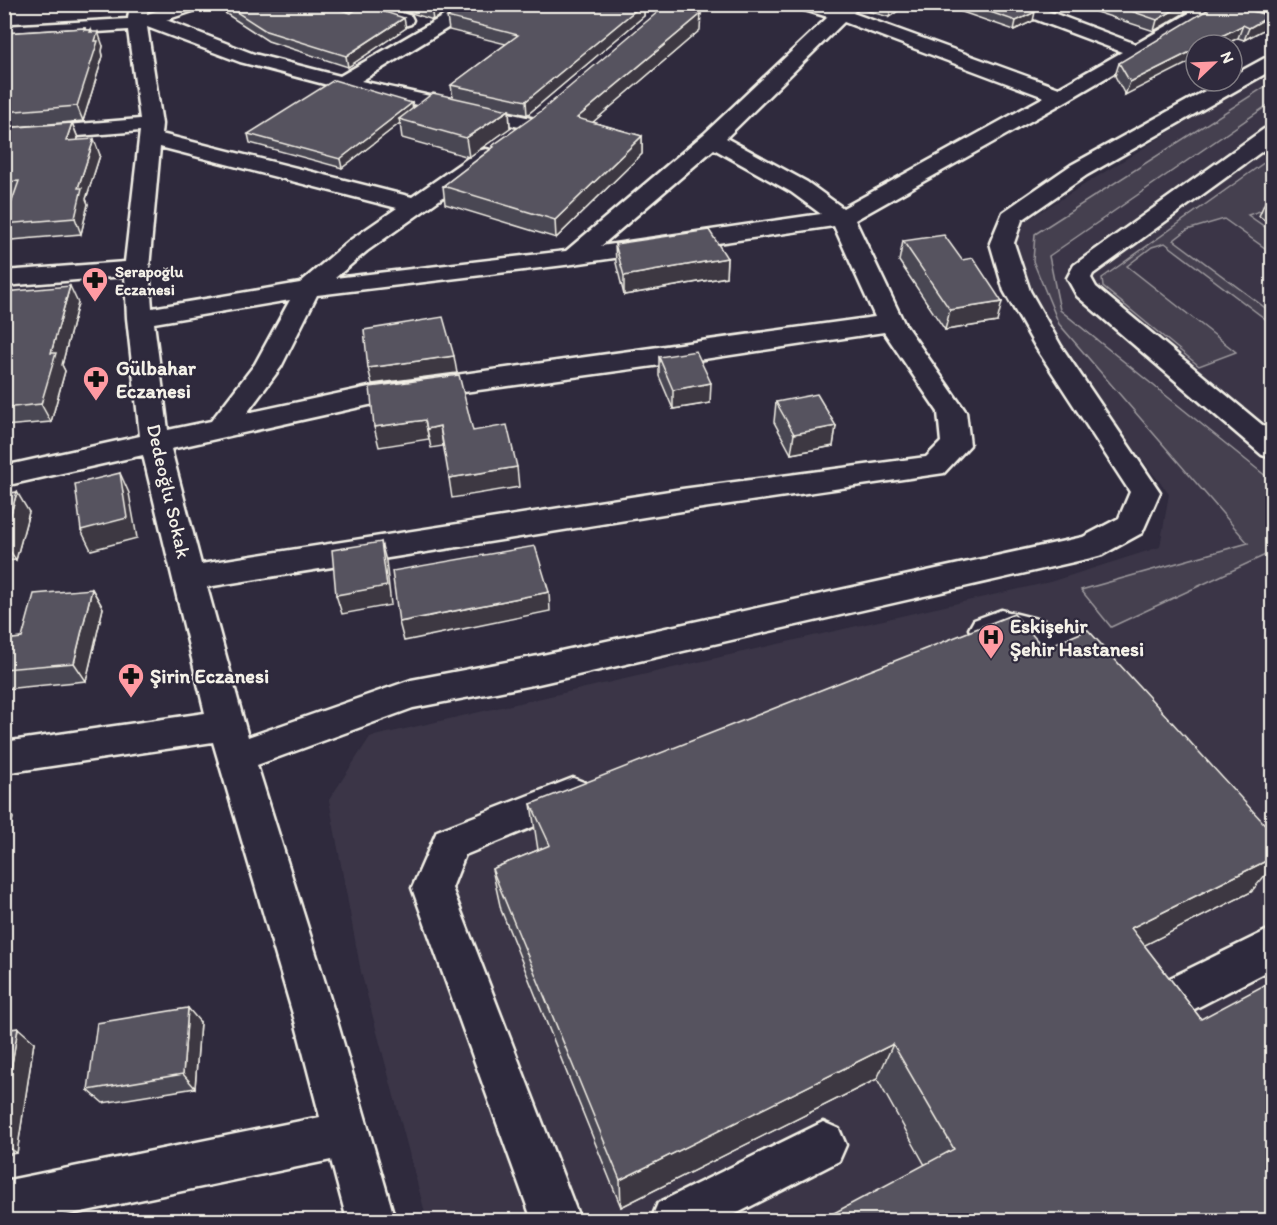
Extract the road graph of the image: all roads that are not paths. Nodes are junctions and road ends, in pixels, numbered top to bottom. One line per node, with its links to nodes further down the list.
1 (196, 4): 8 (street)
2 (354, 4): 10 (street)
3 (478, 4): 10 (street)
4 (804, 4): 7 (street)
5 (1011, 4): 12 (street)
6 (1209, 6): 9 (street); 12 (street)
7 (846, 10): 15 (street); 21 (street)
8 (142, 16): 11 (street); 14 (street); 18 (street, Dedeoğlu Sokak)
9 (1272, 24)
10 (436, 29): 14 (street)
11 (4, 32)
12 (1138, 51): 15 (street)
13 (1272, 62): 37 (street)
14 (343, 83): 17 (street)
15 (1061, 96): 23 (street)
16 (550, 109): 17 (street)
17 (533, 124): 22 (street)
18 (151, 131): 20 (street); 22 (street); 25 (street, Dedeoğlu Sokak)
19 (1272, 134): 32 (street)
20 (4, 136)
21 (712, 139): 23 (street); 24 (street)
22 (414, 205): 27 (street)
23 (842, 218): 24 (street); 29 (street)
24 (573, 257): 27 (street)
25 (137, 268): 26 (street); 28 (street, Dedeoğlu Sokak)
26 (4, 279)
27 (308, 289): 28 (street); 30 (street)
28 (140, 318): 31 (street, Dedeoğlu Sokak)
29 (891, 323): 30 (street); 34 (street)
30 (222, 428): 31 (street)
31 (155, 443): 33 (street); 34 (street, Dedeoğlu Sokak)
32 (1272, 448)
33 (4, 476)
34 (188, 578): 37 (street, Dedeoğlu Sokak)
35 (957, 641): 36 (street)
36 (1121, 700)
37 (231, 741): 38 (street); 42 (street, Dedeoğlu Sokak)
38 (4, 758)
39 (605, 782): 46 (street)
40 (1272, 948): 41 (street)
41 (1175, 998)
42 (347, 1134): 44 (street); 45 (street, Dedeoğlu Sokak)
43 (823, 1145): 47 (street)
44 (4, 1205)
45 (371, 1221)
46 (556, 1221)
47 (675, 1221)

